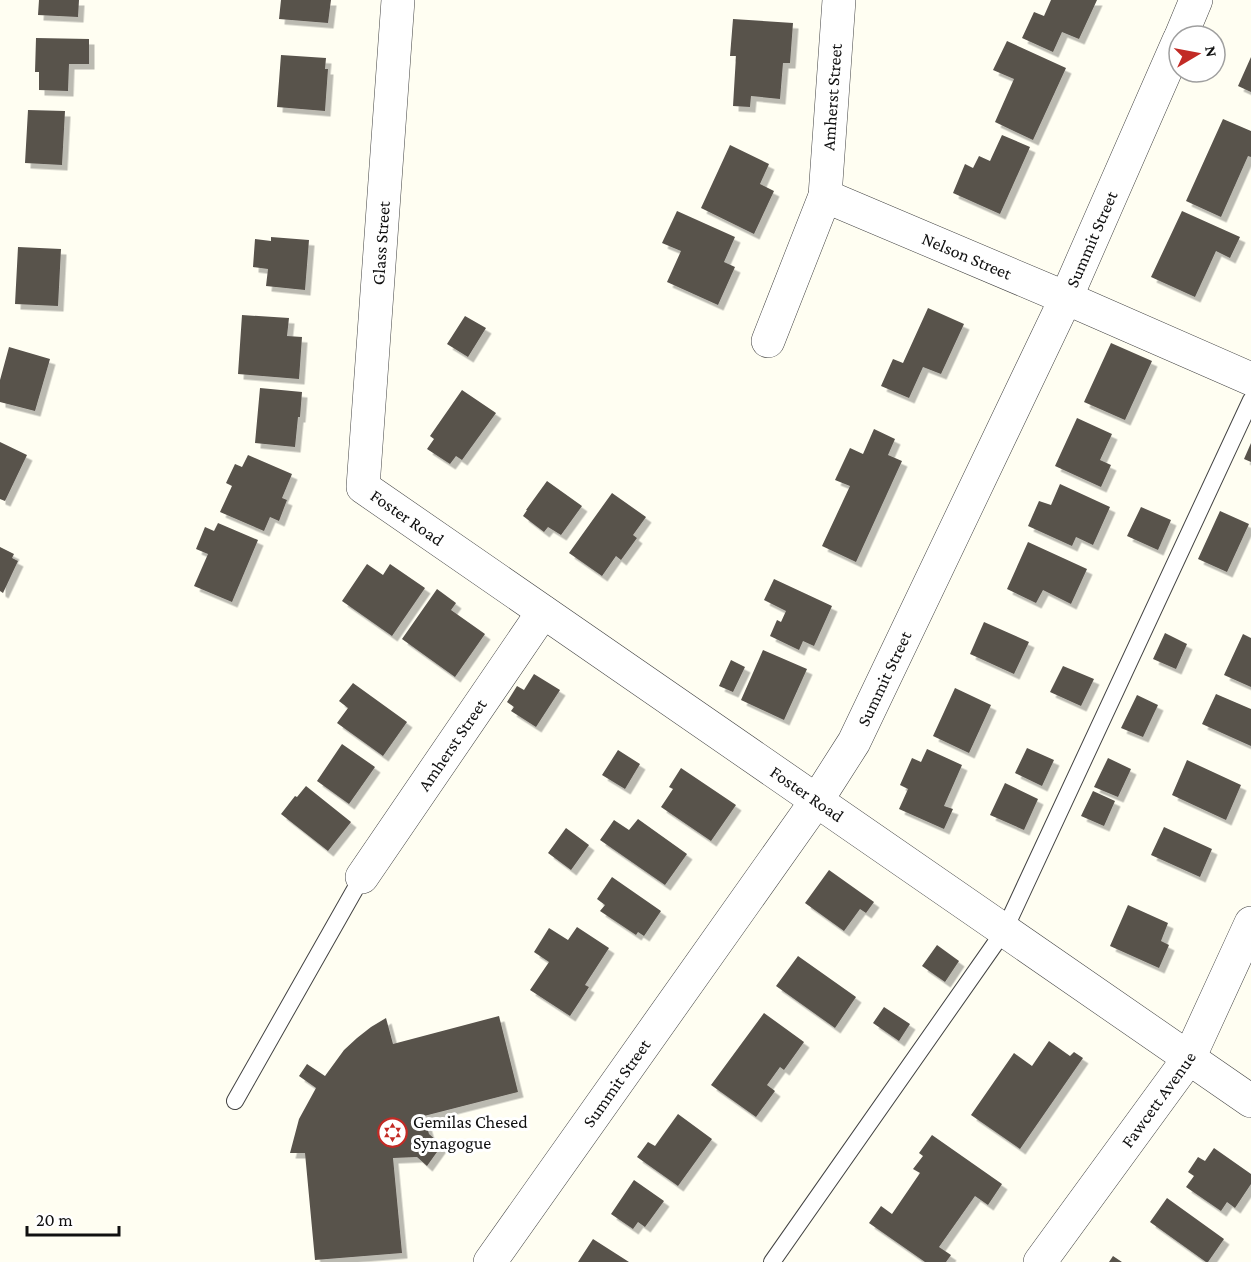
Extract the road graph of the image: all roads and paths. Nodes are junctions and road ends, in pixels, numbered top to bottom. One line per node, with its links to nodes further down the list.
1 (398, 0): 11 (street, Glass Street)
2 (839, 0): 6 (street, Amherst Street)
3 (1196, 0): 4 (street, Summit Street)
4 (1186, 24)
5 (1167, 68): 7 (street, Summit Street)
6 (825, 196): 7 (street, Nelson Street); 8 (street)
7 (1066, 298): 9 (street, Nelson Street); 13 (street, Summit Street)
8 (768, 340)
9 (1251, 379)
10 (1251, 400): 16 (lane)
11 (363, 487): 12 (street, Foster Road)
12 (543, 612): 13 (street, Foster Road); 14 (street, Amherst Street)
13 (817, 800): 16 (street, Foster Road); 20 (street, Summit Street)
14 (362, 877): 18 (lane)
15 (1251, 923): 17 (street, Fawcett Avenue)
16 (1004, 931): 17 (street, Foster Road); 21 (lane)
17 (1189, 1058): 19 (street, Foster Road); 22 (street, Fawcett Avenue)
18 (235, 1101)
19 (1251, 1101)
20 (490, 1262)
21 (772, 1262)
22 (1041, 1262)

